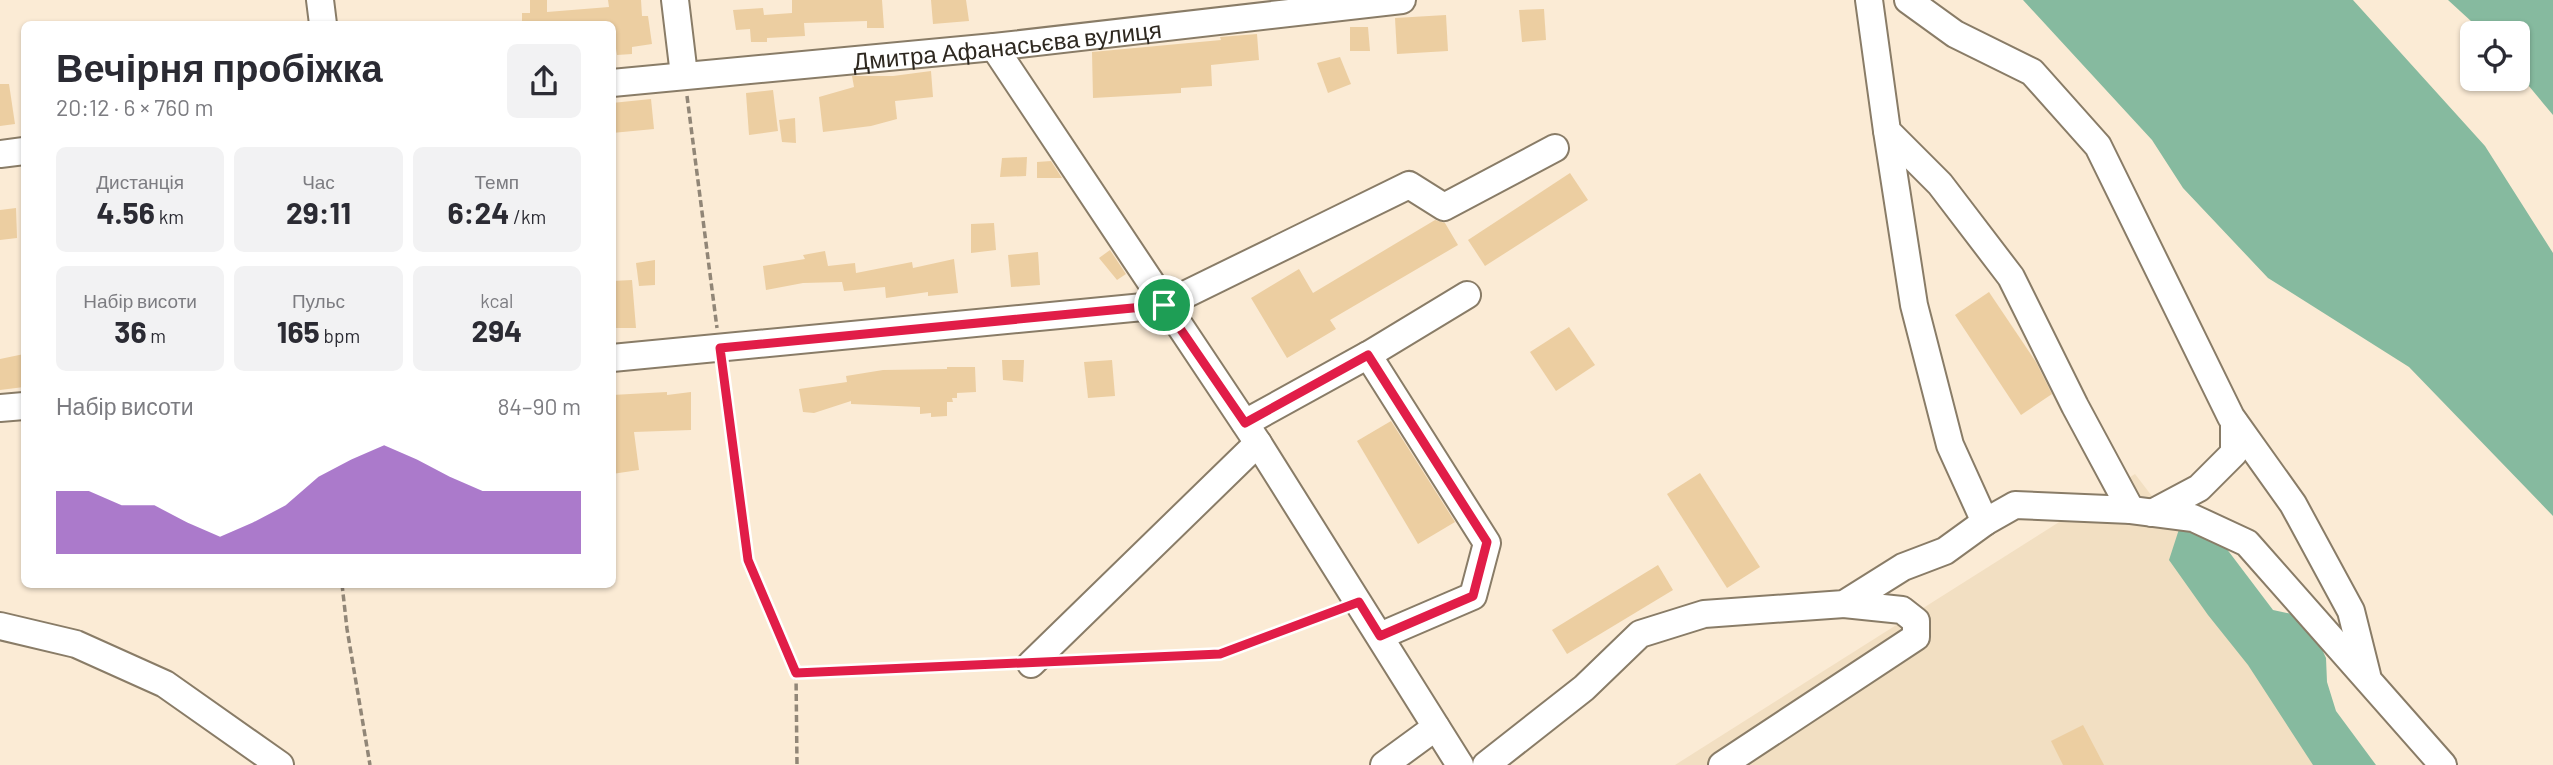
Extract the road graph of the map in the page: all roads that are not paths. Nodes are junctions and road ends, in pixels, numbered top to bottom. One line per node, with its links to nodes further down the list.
1 (320, 0): 7 (street)
2 (675, 0): 9 (street)
3 (1402, 0): 6 (street, Дмитра Афанасьєва вулиця)
4 (1869, 0): 11 (street)
5 (1909, 0): 21 (street)
6 (1359, 3): 8 (street, Дмитра Афанасьєва вулиця)
7 (323, 21)
8 (994, 47): 9 (street, Дмитра Афанасьєва вулиця); 16 (street)
9 (684, 75): 10 (street, Дмитра Афанасьєва вулиця)
10 (616, 83)
11 (1887, 131): 23 (street); 24 (street)
12 (1555, 149): 16 (street)
13 (21, 151): 14 (street)
14 (0, 154)
15 (1467, 295): 17 (street)
16 (1164, 305): 18 (street); 22 (street)
17 (1368, 355): 22 (street); 27 (street)
18 (616, 358)
19 (21, 406): 20 (street)
20 (0, 408)
21 (2234, 422): 23 (street); 29 (street)
22 (1252, 433): 27 (street); 28 (street)
23 (2142, 511): 24 (street); 29 (street)
24 (1985, 522): 25 (street)
25 (1844, 604): 34 (street); 35 (street)
26 (0, 626): 31 (street)
27 (1380, 636): 30 (street)
28 (1031, 664)
29 (2368, 680): 36 (street)
30 (1436, 727): 32 (street); 33 (street)
31 (280, 765)
32 (1384, 765)
33 (1460, 765)
34 (1486, 765)
35 (1721, 765)
36 (2443, 765)

